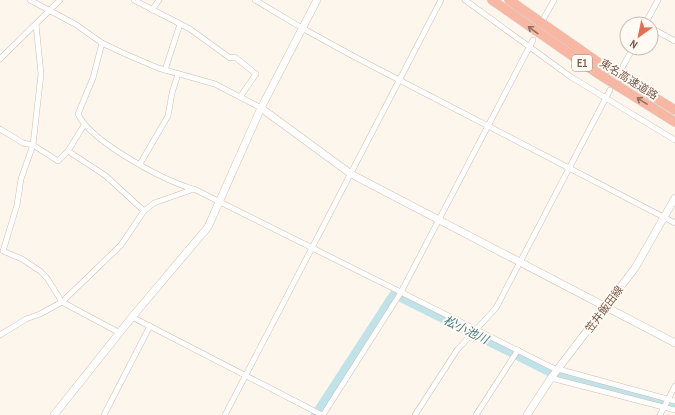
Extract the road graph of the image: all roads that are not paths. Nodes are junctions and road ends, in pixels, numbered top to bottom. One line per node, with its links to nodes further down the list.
1 (30, 0): 13 (street)
2 (60, 0): 13 (street)
3 (134, 0): 14 (street)
4 (159, 0): 14 (street)
5 (255, 0): 19 (street)
6 (317, 0): 19 (street)
7 (441, 0): 30 (street)
8 (465, 0): 24 (street)
9 (492, 0): 36 (highway, 東名高速道路 / E1, one-way to 9)
10 (510, 0): 35 (highway, 東名高速道路 / E1)
11 (554, 0): 16 (street)
12 (658, 0): 15 (street)
13 (49, 10): 17 (street); 23 (street)
14 (152, 10): 18 (street)
15 (649, 16)
16 (544, 18)
17 (36, 24): 26 (street); 41 (street)
18 (180, 24): 28 (street); 32 (street)
19 (302, 28): 30 (street); 34 (street)
20 (659, 32): 22 (street)
21 (533, 40): 24 (street)
22 (675, 41)
23 (102, 43): 28 (street); 37 (street)
24 (529, 47): 33 (street); 38 (street)
25 (629, 56): 27 (street)
26 (0, 59)
27 (623, 66)
28 (165, 70): 29 (street)
29 (178, 74): 32 (street); 43 (street)
30 (399, 80): 38 (street); 45 (street)
31 (610, 90): 33 (street)
32 (240, 97): 34 (street)
33 (605, 99): 40 (street); 44 (street)
34 (261, 108): 45 (street); 48 (street)
35 (675, 110)
36 (675, 122)
37 (84, 125): 42 (street); 43 (street)
38 (488, 126): 44 (street); 51 (street)
39 (0, 129): 41 (street)
40 (675, 140)
41 (33, 145): 42 (street); 54 (street)
42 (68, 151): 49 (street)
43 (140, 164): 46 (street)
44 (569, 168): 50 (street); 55 (street)
45 (352, 174): 51 (street); 53 (street)
46 (194, 189): 48 (street); 49 (street)
47 (675, 198): 50 (street, 笠井飯田線)
48 (221, 202): 53 (street); 59 (street)
49 (144, 211): 57 (street)
50 (664, 218): 52 (street); 58 (street, 笠井飯田線)
51 (439, 220): 55 (street); 56 (street)
52 (675, 223)
53 (312, 247): 56 (street); 67 (street)
54 (1, 250): 57 (street)
55 (520, 262): 58 (street); 61 (street)
56 (401, 293): 61 (street); 76 (street)
57 (62, 302): 62 (street); 63 (street)
58 (606, 307): 64 (street); 66 (street, 笠井飯田線)
59 (132, 317): 60 (street); 62 (street)
60 (150, 326): 67 (street); 74 (street)
61 (477, 330): 65 (street); 77 (street)
62 (120, 333): 73 (street)
63 (0, 335)
64 (675, 343)
65 (518, 351): 66 (street); 78 (street)
66 (555, 373): 69 (street); 71 (street); 79 (street, 笠井飯田線)
67 (245, 376): 75 (street); 76 (street)
68 (675, 386): 69 (street)
69 (668, 399): 70 (street); 71 (street)
70 (675, 400)
71 (664, 407): 72 (street); 80 (street)
72 (675, 410)
73 (54, 415)
74 (104, 415)
75 (225, 415)
76 (322, 415)
77 (415, 415)
78 (476, 415)
79 (527, 415)
80 (660, 415)

